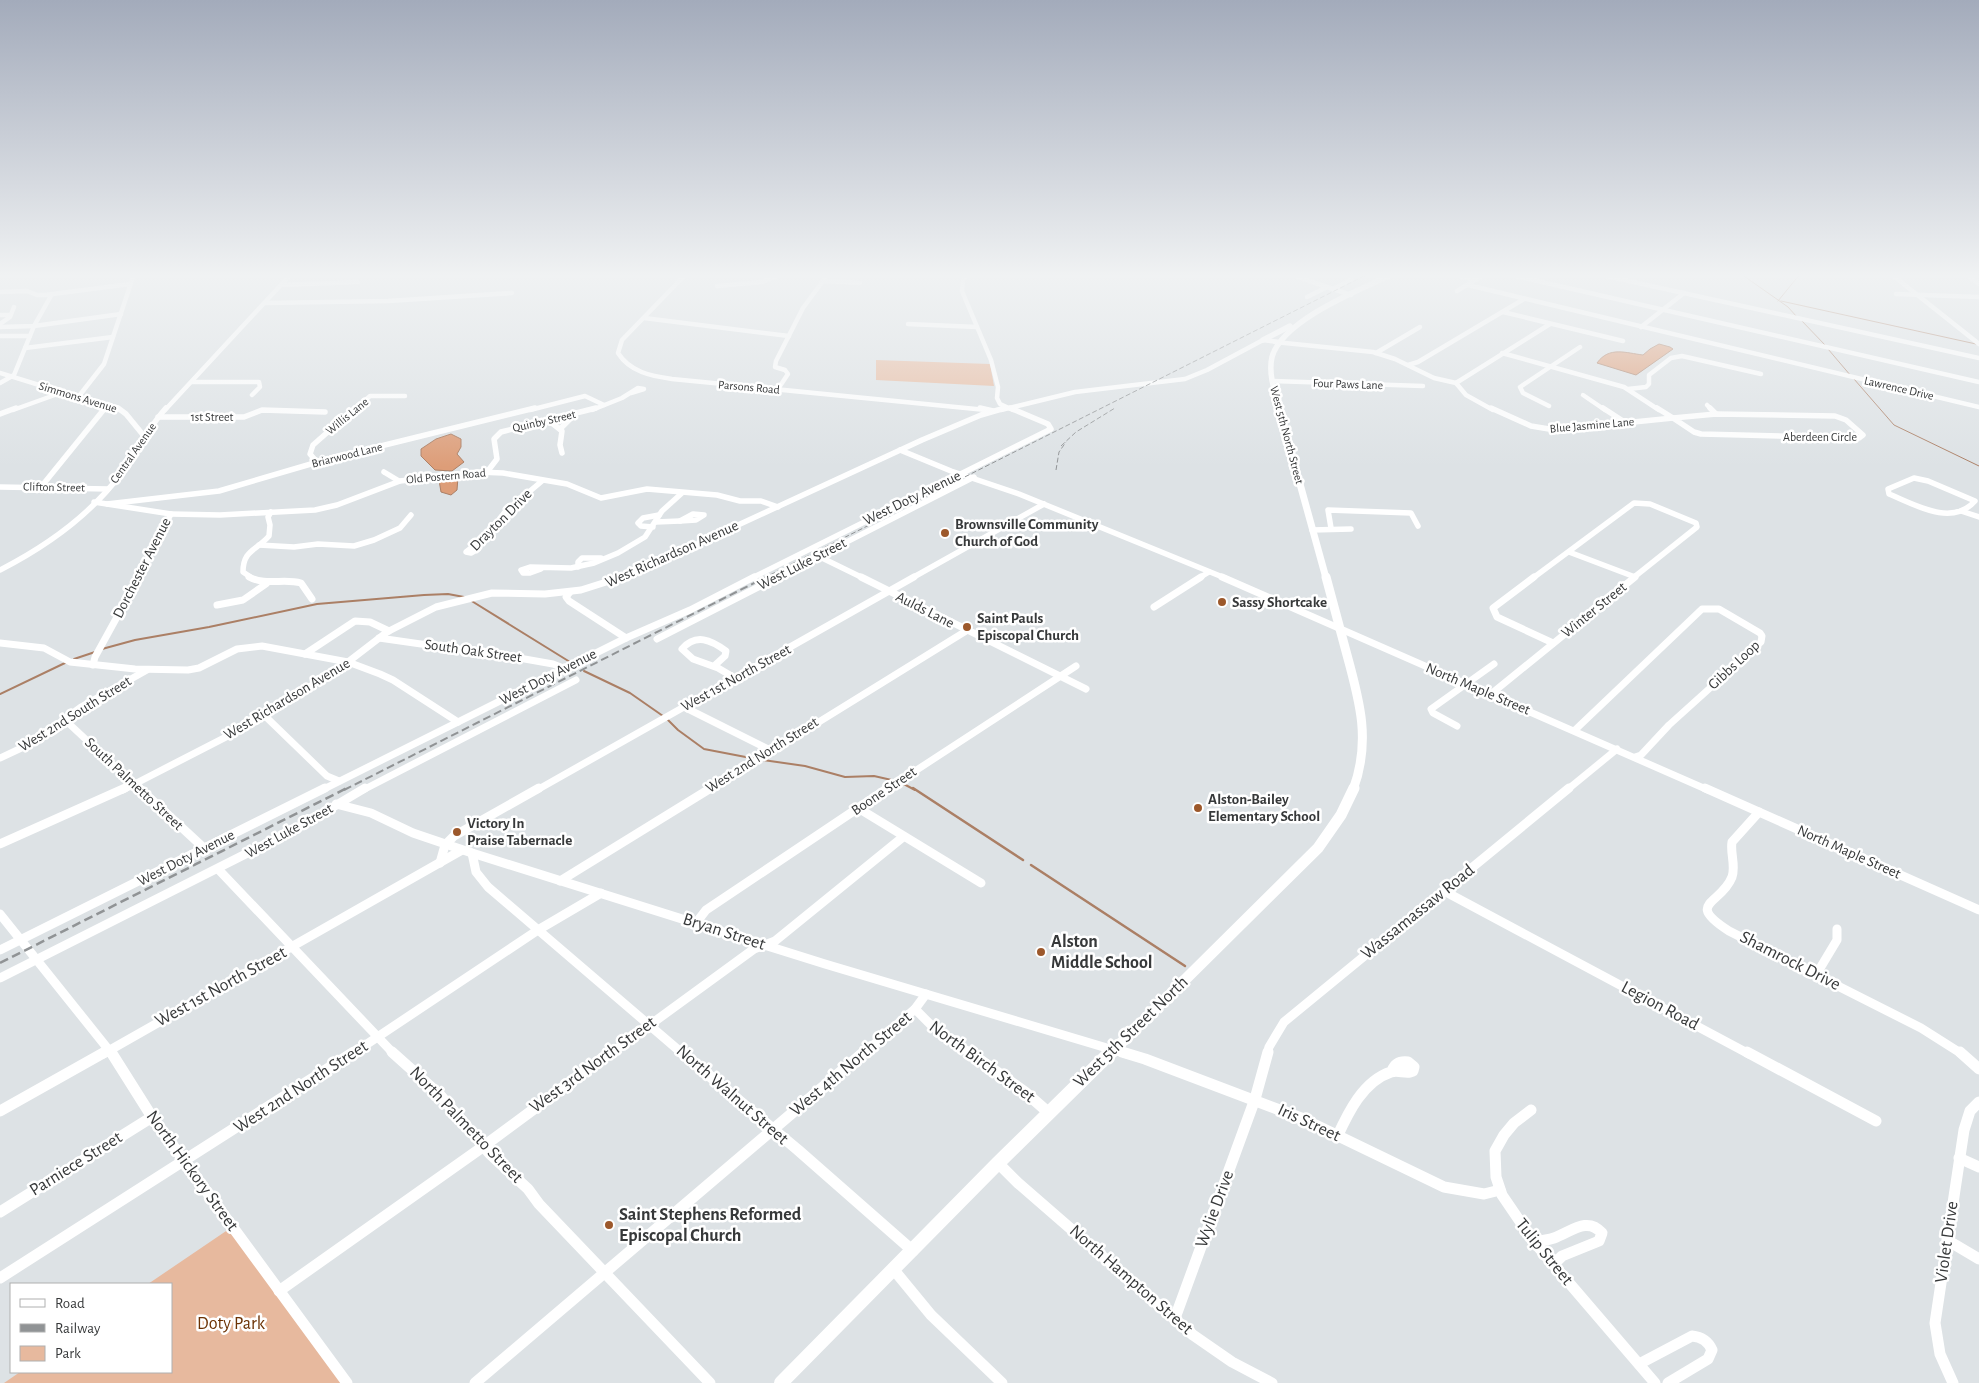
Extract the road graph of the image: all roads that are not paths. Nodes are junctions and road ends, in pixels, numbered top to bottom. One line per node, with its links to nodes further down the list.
1 (29, 339): 21 (street)
2 (101, 339): 21 (street)
3 (112, 339): 42 (street)
4 (232, 339): 32 (street, Central Avenue)
5 (623, 339): 37 (street, Parsons Road)
6 (788, 339): 37 (street)
7 (982, 339): 50 (street)
8 (1268, 339): 18 (main road)
9 (1282, 339): 19 (main road, West 5th North Street)
10 (1401, 339): 23 (street)
11 (1457, 339): 26 (street)
12 (1526, 339): 24 (street)
13 (1612, 339): 17 (street)
14 (1690, 339): 49 (street, Lawrence Drive)
15 (1789, 339): 33 (street)
16 (1891, 339): 25 (street)
17 (1623, 341)
18 (1262, 342): 19 (street, West Richardson Avenue); 22 (main road); 50 (street, West Richardson Avenue)
19 (1279, 342): 22 (main road, West 5th North Street); 23 (street, West Richardson Avenue)
20 (1580, 347): 27 (street)
21 (25, 348): 30 (street)
22 (1275, 348): 31 (main road, West 5th North Street)
23 (1376, 353): 26 (street, West Richardson Avenue)
24 (1502, 353): 27 (street); 35 (street)
25 (1979, 358)
26 (1408, 365): 35 (street, West Richardson Avenue)
27 (1550, 367): 38 (street); 48 (street)
28 (0, 373): 30 (street, Simmons Avenue)
29 (1761, 374): 38 (street)
30 (12, 376): 34 (street); 39 (street, Simmons Avenue)
31 (1273, 381): 36 (street, Four Paws Lane); 90 (main road, West 5th North Street)
32 (192, 382): 43 (street); 56 (street, Central Avenue)
33 (1979, 382)
34 (0, 383)
35 (1456, 383): 59 (street, Blue Jasmine Lane)
36 (1423, 386)
37 (778, 389): 51 (street, Parsons Road)
38 (1628, 389): 57 (street)
39 (63, 392): 42 (street, Simmons Avenue); 53 (street)
40 (631, 393): 46 (street, Quinby Street)
41 (1583, 395): 59 (street)
42 (79, 396): 45 (street, Simmons Avenue)
43 (252, 396)
44 (405, 396): 64 (street, Willis Lane)
45 (108, 405): 61 (street, Simmons Avenue); 72 (street)
46 (604, 405): 54 (street, Quinby Street); 64 (street, Briarwood Lane)
47 (1708, 405): 55 (street)
48 (1549, 406)
49 (1979, 407)
50 (1006, 408): 51 (street, West Richardson Avenue); 67 (street, West Doty Avenue)
51 (993, 411): 62 (street, West Richardson Avenue)
52 (325, 412): 56 (street, 1st Street)
53 (0, 414)
54 (576, 414): 58 (street, Quinby Street); 60 (street)
55 (1716, 414): 57 (street, Aberdeen Circle); 57 (street, Aberdeen Circle)
56 (158, 417): 61 (street, Central Avenue)
57 (1672, 418): 59 (street, Blue Jasmine Lane)
58 (548, 420): 60 (street); 66 (street, Quinby Street)
59 (1626, 423)
60 (560, 429): 63 (street)
61 (144, 436): 73 (street, Central Avenue)
62 (900, 450): 67 (street, North Maple Street); 78 (street, West Richardson Avenue)
63 (562, 453)
64 (317, 462): 76 (street, Briarwood Lane)
65 (384, 472): 69 (street)
66 (487, 472): 69 (street, Old Postern Road); 70 (street, Old Postern Road)
67 (962, 474): 68 (street, North Maple Street); 109 (street, West Doty Avenue)
68 (974, 477): 77 (street, North Maple Street); 94 (street, West Luke Street)
69 (400, 481): 80 (street, Old Postern Road)
70 (542, 481): 74 (street, Old Postern Road); 92 (street, Drayton Drive)
71 (0, 486): 72 (street, Clifton Street)
72 (41, 487): 73 (street, Clifton Street)
73 (108, 488): 75 (street, Central Avenue)
74 (682, 493): 78 (street, Old Postern Road); 83 (street)
75 (94, 502): 76 (street, Dorchester Avenue); 96 (street, Central Avenue)
76 (107, 504): 81 (street, Dorchester Avenue)
77 (1044, 504): 97 (street, North Maple Street); 101 (street, West 1st North Street)
78 (778, 507): 100 (street, West Richardson Avenue)
79 (1961, 510): 79 (street); 84 (street)
80 (271, 512): 81 (street, Old Postern Road); 91 (street)
81 (171, 514): 116 (street, Dorchester Avenue)
82 (411, 515): 91 (street)
83 (659, 515): 86 (street); 86 (street)
84 (1979, 517)
85 (680, 521): 86 (street)
86 (654, 525): 95 (street)
87 (1418, 526): 88 (street)
88 (1331, 528): 89 (street); 90 (street)
89 (1351, 529)
90 (1312, 530): 105 (main road, West 5th North Street)
91 (259, 545): 99 (street)
92 (478, 550)
93 (1568, 552): 98 (street, Winter Street); 98 (street, Winter Street); 112 (street, Winter Street)
94 (818, 556): 101 (street, Aulds Lane); 110 (street, West Luke Street)
95 (541, 569)
96 (0, 570)
97 (1209, 572): 104 (street); 105 (street, North Maple Street)
98 (1634, 577): 112 (street, Winter Street)
99 (266, 584): 102 (street); 103 (street)
100 (570, 592): 106 (street, West Richardson Avenue); 109 (street)
101 (889, 592): 107 (street, Aulds Lane); 122 (street, West 1st North Street)
102 (312, 598)
103 (217, 605)
104 (1154, 607)
105 (1340, 628): 124 (street, North Maple Street); 170 (main road, West 5th Street North)
106 (389, 631): 108 (street, West Richardson Avenue); 113 (street)
107 (966, 631): 121 (street, Aulds Lane); 134 (street, West 2nd North Street)
108 (379, 638): 114 (street, West Richardson Avenue); 120 (street, South Oak Street)
109 (626, 638): 120 (street, West Doty Avenue)
110 (657, 639)
111 (0, 643): 116 (street)
112 (1553, 643): 126 (street, Winter Street)
113 (305, 654): 114 (street); 119 (street)
114 (348, 662): 128 (street, West Richardson Avenue); 130 (street)
115 (1494, 664): 124 (street)
116 (94, 665): 119 (street)
117 (714, 666): 117 (street); 122 (street)
118 (1076, 666): 121 (street, Boone Street)
119 (149, 669): 129 (street, West 2nd South Street)
120 (566, 669): 130 (street, West Doty Avenue)
121 (1060, 676): 125 (street, Aulds Lane); 140 (street, Boone Street)
122 (735, 678): 127 (street, West 1st North Street)
123 (576, 680): 139 (street, West Luke Street)
124 (1466, 683): 126 (street, North Maple Street); 131 (street)
125 (1086, 689)
126 (1492, 694): 132 (street, North Maple Street)
127 (684, 707): 134 (street); 144 (street, West 1st North Street)
128 (265, 716): 137 (street); 138 (street, West Richardson Avenue)
129 (64, 719): 136 (street, West 2nd South Street); 138 (street, South Palmetto Street)
130 (458, 722): 137 (street, West Doty Avenue)
131 (1457, 726)
132 (1575, 730): 133 (street, North Maple Street); 135 (street, Gibbs Loop)
133 (1617, 749): 135 (street, North Maple Street); 151 (street, Wassamassaw Road)
134 (770, 750): 149 (street, West 2nd North Street)
135 (1635, 757): 141 (street, North Maple Street)
136 (0, 758)
137 (339, 781): 145 (street, West Doty Avenue)
138 (135, 784): 143 (street, West Richardson Avenue); 145 (street, South Palmetto Street)
139 (336, 804): 144 (street, Bryan Street); 148 (street, West Luke Street)
140 (858, 808): 142 (street); 155 (street, Boone Street)
141 (1759, 812): 153 (street, North Maple Street); 163 (street, Shamrock Drive)
142 (903, 837): 150 (street); 159 (street, West 3rd North Street)
143 (0, 844)
144 (444, 844): 146 (street, Bryan Street); 147 (street)
145 (204, 849): 158 (street, West Doty Avenue)
146 (467, 852): 147 (street, West 1st North Street); 149 (street, Bryan Street); 157 (street, North Walnut Street)
147 (440, 863): 160 (street, West 1st North Street)
148 (218, 869): 160 (street, North Palmetto Street); 162 (street, West Luke Street)
149 (560, 881): 152 (street, Bryan Street)
150 (982, 883)
151 (1444, 891): 173 (street, Wassamassaw Road); 179 (street, Legion Road)
152 (601, 893): 155 (street, Bryan Street); 157 (street, West 2nd North Street)
153 (1979, 910)
154 (0, 914): 158 (street, North Hickory Street)
155 (696, 922): 159 (street, Bryan Street)
156 (1837, 929): 163 (street)
157 (538, 930): 167 (street, North Walnut Street); 168 (street, West 2nd North Street)
158 (22, 940): 161 (street, West Doty Avenue); 162 (street, North Hickory Street)
159 (767, 945): 165 (street, Bryan Street); 167 (street, West 3rd North Street)
160 (292, 948): 168 (street, North Palmetto Street); 169 (street, West 1st North Street)
161 (0, 950)
162 (37, 960): 164 (street, West Luke Street); 169 (street, North Hickory Street)
163 (1816, 975): 171 (street, Shamrock Drive)
164 (0, 978)
165 (926, 994): 166 (street, West 4th North Street); 170 (street, Bryan Street)
166 (915, 1010): 177 (street, North Birch Street); 180 (street, West 4th North Street)
167 (649, 1024): 180 (street, North Walnut Street); 182 (street, West 3rd North Street)
168 (378, 1037): 182 (street, North Palmetto Street); 184 (street, West 2nd North Street)
169 (109, 1049): 176 (street, West 1st North Street); 178 (street, North Hickory Street)
170 (1116, 1049): 173 (street, Iris Street); 177 (main road, West 5th Street North)
171 (1979, 1069)
172 (1392, 1071): 181 (street)
173 (1255, 1099): 181 (street, Iris Street); 198 (street, Wylie Drive)
174 (1979, 1102): 183 (street, Violet Drive)
175 (1532, 1110): 187 (street, Tulip Street)
176 (0, 1111)
177 (1049, 1113): 185 (main road, West 5th Street North)
178 (152, 1117): 184 (street, North Hickory Street); 188 (street, Parniece Street)
179 (1876, 1121)
180 (774, 1130): 191 (street, North Walnut Street); 195 (street, West 4th North Street)
181 (1338, 1137): 187 (street, Iris Street)
182 (484, 1146): 195 (street, North Palmetto Street); 197 (street, West 3rd North Street)
183 (1959, 1158): 186 (street); 189 (street, Violet Drive)
184 (184, 1161): 196 (street, West 2nd North Street); 197 (street, North Hickory Street)
185 (998, 1163): 191 (main road, West 5th Street North); 198 (street, North Hampton Street)
186 (1979, 1167)
187 (1500, 1190): 190 (street, Tulip Street)
188 (0, 1212)
189 (1947, 1240): 192 (street); 208 (street, Violet Drive)
190 (1534, 1242): 193 (street, Tulip Street); 193 (street)
191 (912, 1251): 194 (main road, West 5th Street North)
192 (1979, 1259)
193 (1554, 1264): 199 (street, Tulip Street)
194 (894, 1270): 203 (main road, West 5th Street North); 204 (street)
195 (605, 1272): 201 (street, West 4th North Street); 202 (street, North Palmetto Street)
196 (0, 1278)
197 (279, 1291): 200 (street, North Hickory Street)
198 (1175, 1318): 205 (street, North Hampton Street)
199 (1639, 1364): 206 (street, Tulip Street); 207 (street)
200 (347, 1383)
201 (475, 1383)
202 (710, 1383)
203 (781, 1383)
204 (1002, 1383)
205 (1272, 1383)
206 (1655, 1383)
207 (1668, 1383)
208 (1953, 1383)

